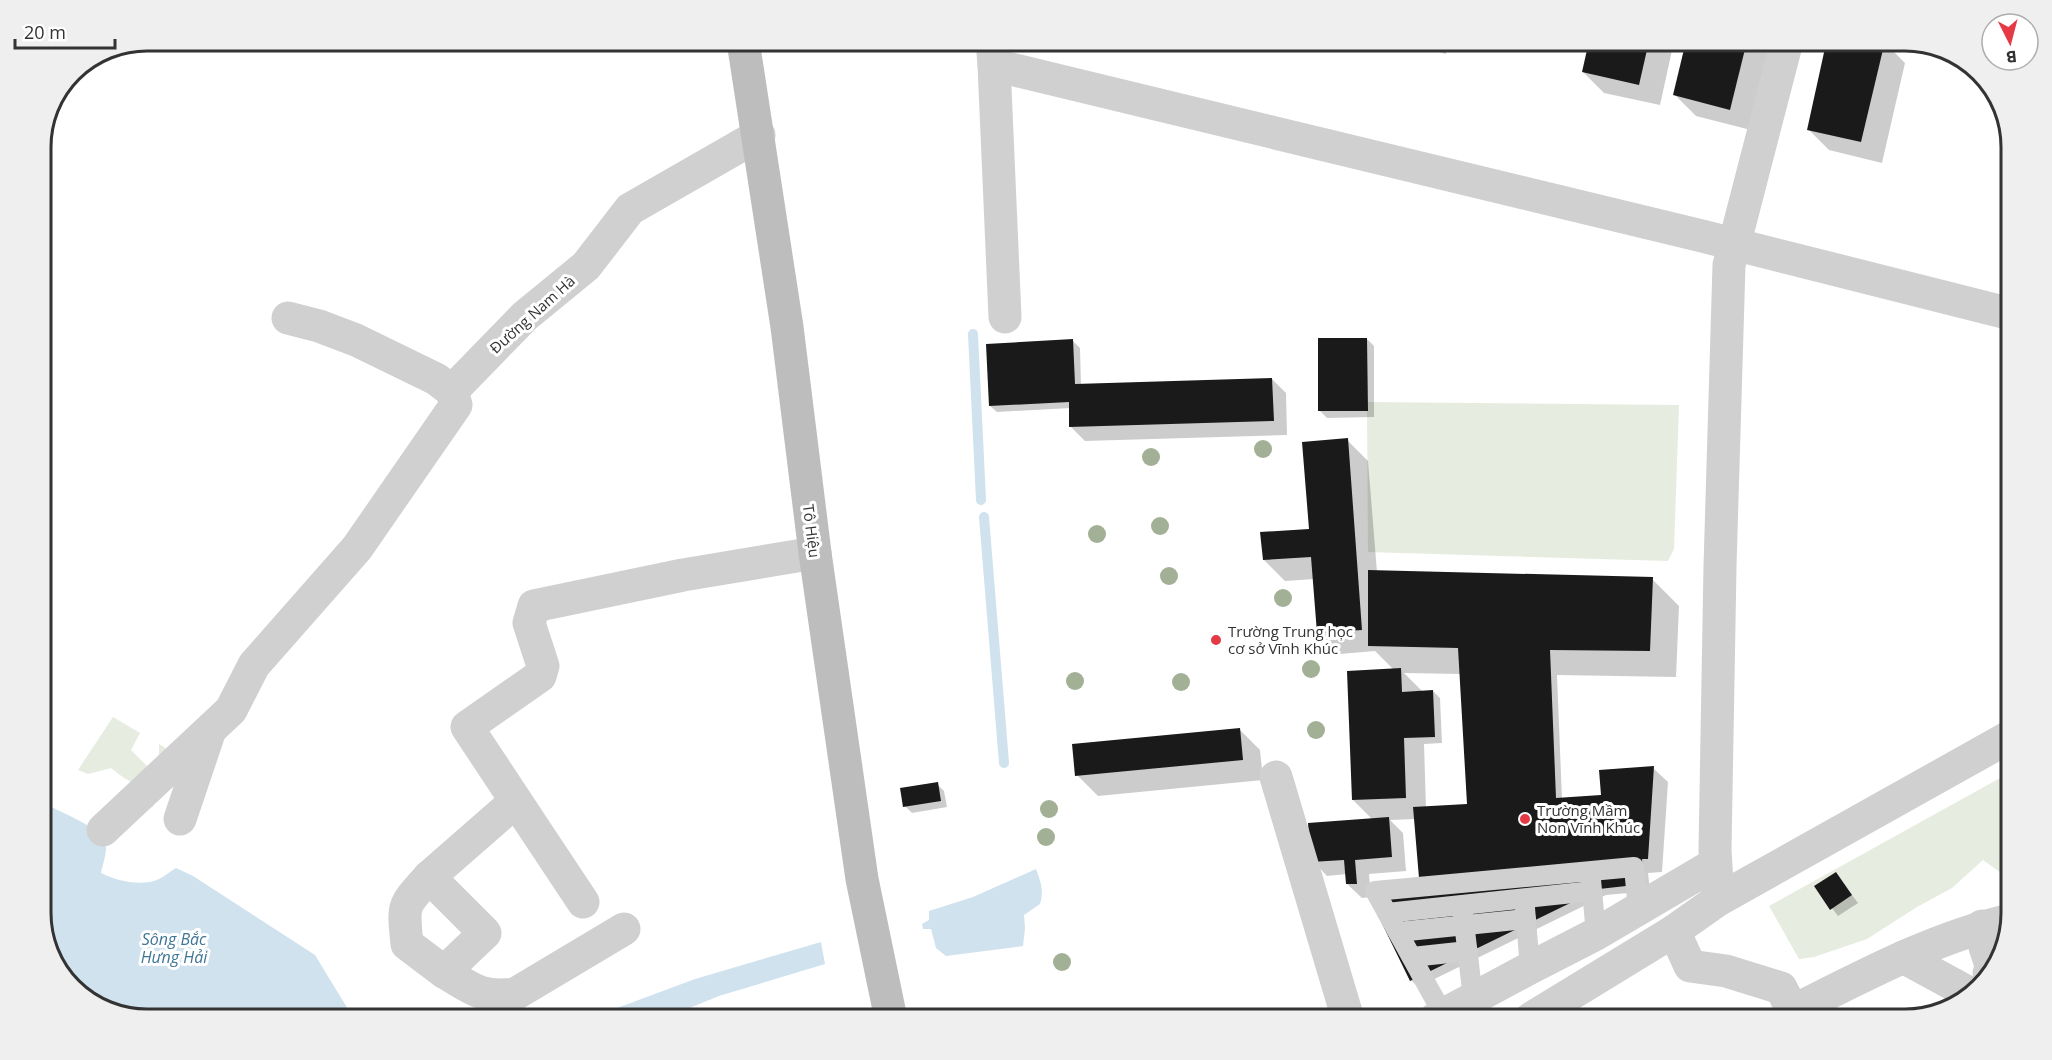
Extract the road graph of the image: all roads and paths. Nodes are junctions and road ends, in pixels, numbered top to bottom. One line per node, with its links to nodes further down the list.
1 (745, 51): 4 (main road, Tô Hiệu)
2 (1784, 51): 5 (street)
3 (993, 53): 5 (street); 7 (street)
4 (759, 135): 9 (street, Đường Nam Hà); 10 (main road, Tô Hiệu)
5 (1735, 244): 6 (street); 17 (street)
6 (2001, 311)
7 (1005, 317)
8 (288, 318): 9 (street)
9 (452, 391): 11 (street)
10 (815, 553): 14 (street); 44 (main road, Tô Hiệu)
11 (210, 729): 15 (street); 16 (street)
12 (2001, 742): 24 (street)
13 (1276, 777): 45 (street)
14 (516, 801): 19 (street); 25 (street)
15 (180, 819)
16 (103, 830)
17 (1715, 864): 24 (street); 27 (street)
18 (1590, 871): 20 (lane); 22 (lane); 27 (lane)
19 (429, 877): 41 (street); 41 (street)
20 (1523, 877): 21 (lane); 23 (lane)
21 (1459, 884): 26 (lane); 28 (lane)
22 (1592, 891): 23 (lane); 35 (lane)
23 (1524, 898): 26 (lane); 29 (lane)
24 (1718, 900): 33 (street)
25 (583, 902)
26 (1462, 905): 28 (lane); 31 (lane)
27 (1638, 910): 35 (street)
28 (1387, 913): 34 (lane)
29 (1526, 919): 31 (lane); 40 (lane)
30 (1996, 923): 38 (street); 39 (street)
31 (1464, 925): 34 (lane); 36 (lane)
32 (624, 929): 41 (street)
33 (1674, 931): 48 (street); 49 (street)
34 (1398, 932): 37 (lane)
35 (1596, 934): 40 (street)
36 (1468, 951): 37 (lane); 43 (lane)
37 (1412, 957): 46 (lane)
38 (1903, 957): 42 (street); 50 (street)
39 (1989, 959)
40 (1530, 968): 43 (street)
41 (444, 972)
42 (1969, 984)
43 (1473, 998): 47 (street)
44 (888, 1009)
45 (1345, 1009)
46 (1435, 1009)
47 (1453, 1009)
48 (1548, 1009)
49 (1792, 1009)
50 (1806, 1009)

